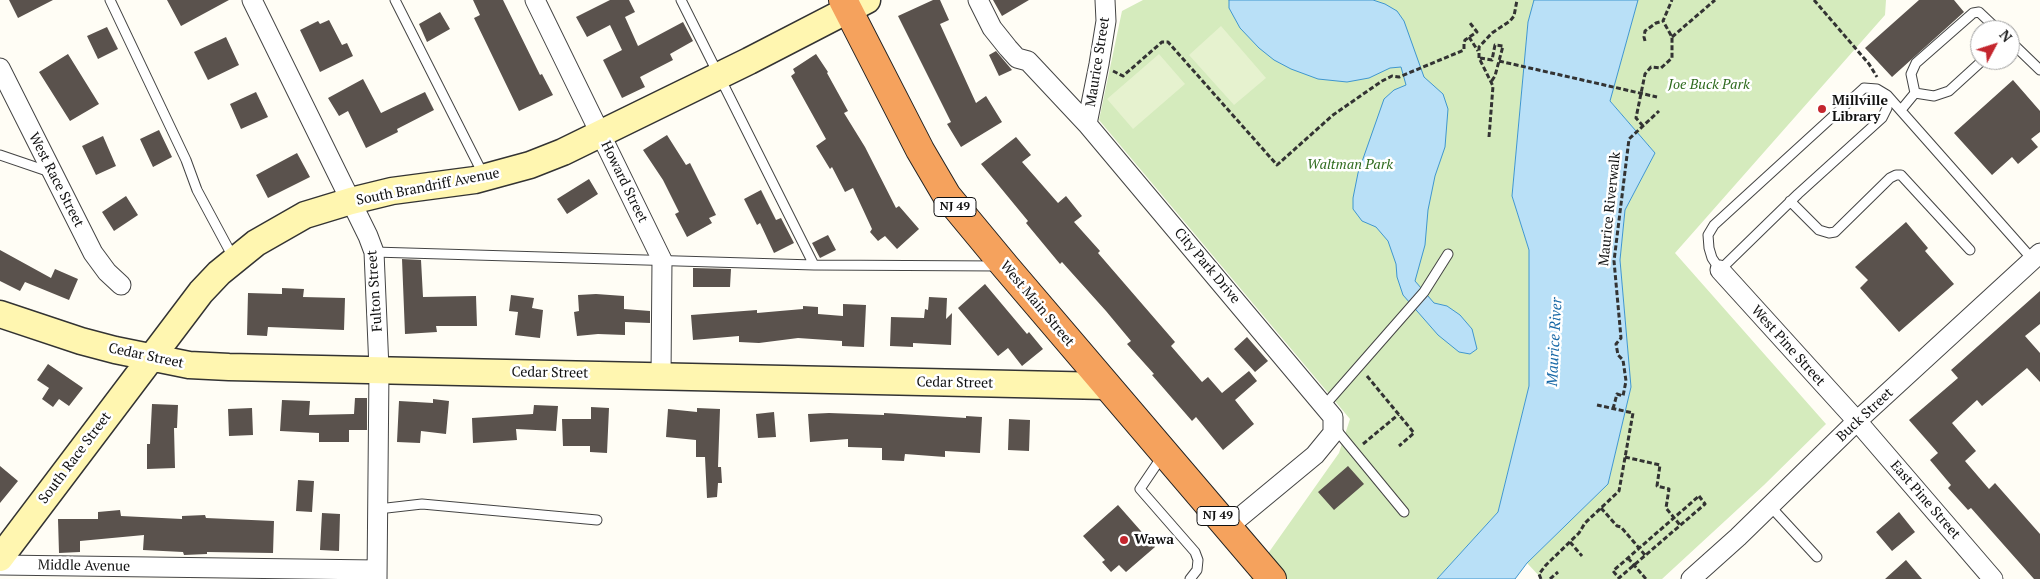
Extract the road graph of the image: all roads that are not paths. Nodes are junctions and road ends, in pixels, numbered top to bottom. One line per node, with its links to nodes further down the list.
1 (110, 0): 29 (lane)
2 (252, 0): 23 (street, Fulton Street)
3 (395, 0): 22 (lane)
4 (535, 0): 19 (street, Howard Street)
5 (681, 0): 14 (lane)
6 (978, 0): 18 (street, City Park Drive)
7 (1105, 0): 18 (street, Maurice Street)
8 (853, 3): 14 (main road, South Brandriff Avenue); 32 (highway, West Main Street / NJ 49)
9 (1988, 20): 15 (lane)
10 (2020, 51): 13 (lane)
11 (0, 68): 21 (street, West Race Street)
12 (1971, 70): 15 (lane)
13 (2040, 70)
14 (718, 76): 19 (main road, South Brandriff Avenue); 31 (lane)
15 (1915, 93): 17 (lane)
16 (1887, 95): 17 (lane); 24 (lane); 33 (lane)
17 (1901, 110): 28 (lane)
18 (1087, 124): 40 (street, City Park Drive)
19 (600, 134): 22 (main road, South Brandriff Avenue); 30 (street, Howard Street)
20 (0, 155): 21 (lane)
21 (52, 173): 34 (street, West Race Street)
22 (485, 178): 23 (main road, South Brandriff Avenue)
23 (351, 201): 26 (street, Fulton Street); 29 (main road, South Brandriff Avenue)
24 (1790, 201): 25 (lane); 33 (lane)
25 (1970, 250)
26 (374, 252): 30 (lane); 37 (street, Fulton Street)
27 (1448, 254): 40 (lane)
28 (2036, 256): 41 (street, Buck Street)
29 (235, 260): 36 (main road, South Brandriff Avenue)
30 (662, 260): 31 (lane); 38 (street, Howard Street)
31 (814, 266): 32 (lane)
32 (1005, 266): 39 (highway, West Main Street / NJ 49)
33 (1720, 270): 41 (street, West Pine Street)
34 (121, 285)
35 (0, 314): 36 (main road, Cedar Street)
36 (150, 357): 37 (main road, Cedar Street); 50 (main road, South Race Street)
37 (379, 369): 38 (main road, Cedar Street); 45 (street, Fulton Street)
38 (661, 376): 39 (main road, Cedar Street)
39 (1107, 386): 43 (highway, West Main Street / NJ 49)
40 (1324, 406): 42 (street, City Park Drive)
41 (1857, 421): 44 (street, Buck Street); 56 (street, East Pine Street)
42 (1334, 427): 46 (lane); 48 (street)
43 (1164, 453): 48 (highway, West Main Street / NJ 49); 53 (lane)
44 (1770, 506): 49 (lane); 55 (street, Buck Street)
45 (378, 509): 47 (lane); 52 (street, Fulton Street)
46 (1404, 512)
47 (597, 520)
48 (1228, 527): 54 (highway, West Main Street / NJ 49)
49 (1817, 556)
50 (0, 558)
51 (0, 565): 52 (street, Middle Avenue)
52 (377, 574)
53 (1190, 579)
54 (1272, 579)
55 (1692, 579)
56 (1993, 579)

